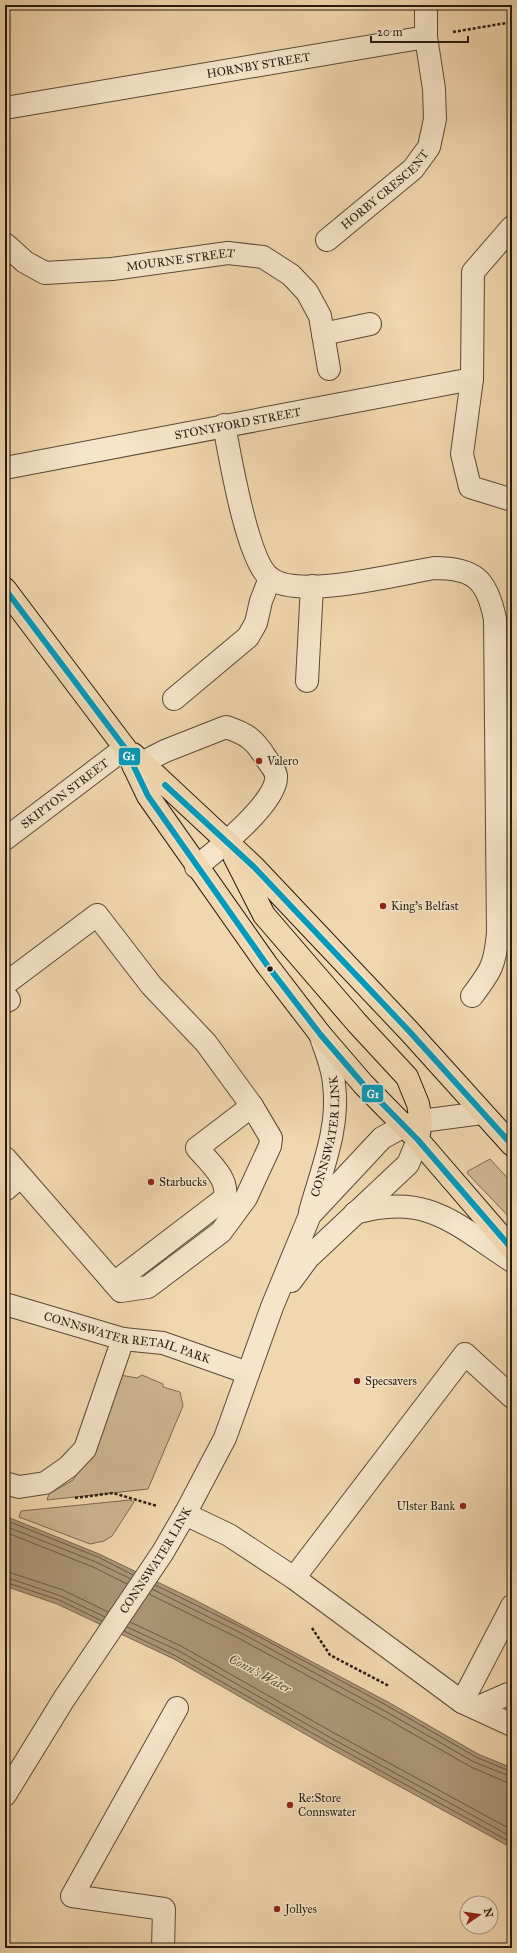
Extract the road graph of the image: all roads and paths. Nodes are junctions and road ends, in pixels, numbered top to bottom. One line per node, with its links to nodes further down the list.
1 (426, 5): 3 (street, HORBY CRESCENT)
2 (512, 22): 3 (path)
3 (426, 37): 4 (street, HORNBY STREET); 6 (street, HORBY CRESCENT)
4 (5, 108)
5 (512, 227): 11 (street)
6 (328, 240)
7 (5, 244): 9 (street, MOURNE STREET)
8 (370, 324): 9 (street)
9 (322, 334): 10 (street, MOURNE STREET)
10 (329, 369)
11 (472, 379): 12 (street, STONYFORD STREET); 14 (street)
12 (224, 425): 13 (street, STONYFORD STREET); 15 (street)
13 (5, 468)
14 (512, 500)
15 (270, 578): 16 (street); 19 (street)
16 (312, 586): 18 (street); 25 (street)
17 (5, 588): 20 (main road)
18 (307, 681)
19 (174, 699)
20 (125, 748): 21 (main road); 22 (street, SKIPTON STREET)
21 (138, 765): 23 (main road); 23 (street); 24 (main road)
22 (5, 839)
23 (227, 842): 24 (street); 32 (main road); 33 (main road)
24 (196, 867): 30 (main road)
25 (505, 933): 28 (street)
26 (5, 984): 31 (street)
27 (5, 995): 29 (street)
28 (472, 996)
29 (5, 1002)
30 (320, 1034): 33 (main road); 38 (street, CONNSWATER LINK)
31 (252, 1106): 41 (street); 41 (street)
32 (482, 1113): 33 (street, CONNSWATER LINK); 34 (main road)
33 (414, 1129): 37 (street, CONNSWATER LINK); 38 (street, CONNSWATER LINK); 39 (main road)
34 (512, 1145)
35 (5, 1158): 36 (street)
36 (13, 1183): 41 (street)
37 (355, 1213): 40 (street, CONNSWATER LINK); 43 (street, CONNSWATER LINK)
38 (310, 1215): 43 (street, CONNSWATER LINK)
39 (512, 1249)
40 (512, 1261)
41 (114, 1283)
42 (5, 1304): 44 (street, CONNSWATER RETAIL PARK)
43 (272, 1307): 45 (street, CONNSWATER LINK)
44 (122, 1339): 45 (street, CONNSWATER RETAIL PARK); 47 (street)
45 (248, 1373): 49 (street, CONNSWATER LINK)
46 (512, 1397): 50 (street)
47 (5, 1483)
48 (67, 1499): 49 (path)
49 (185, 1514): 50 (street); 56 (street, CONNSWATER LINK)
50 (294, 1578): 53 (street)
51 (512, 1606): 53 (street)
52 (512, 1694): 53 (street)
53 (469, 1705): 55 (street)
54 (177, 1708): 57 (street)
55 (512, 1725)
56 (5, 1795)
57 (162, 1948)

